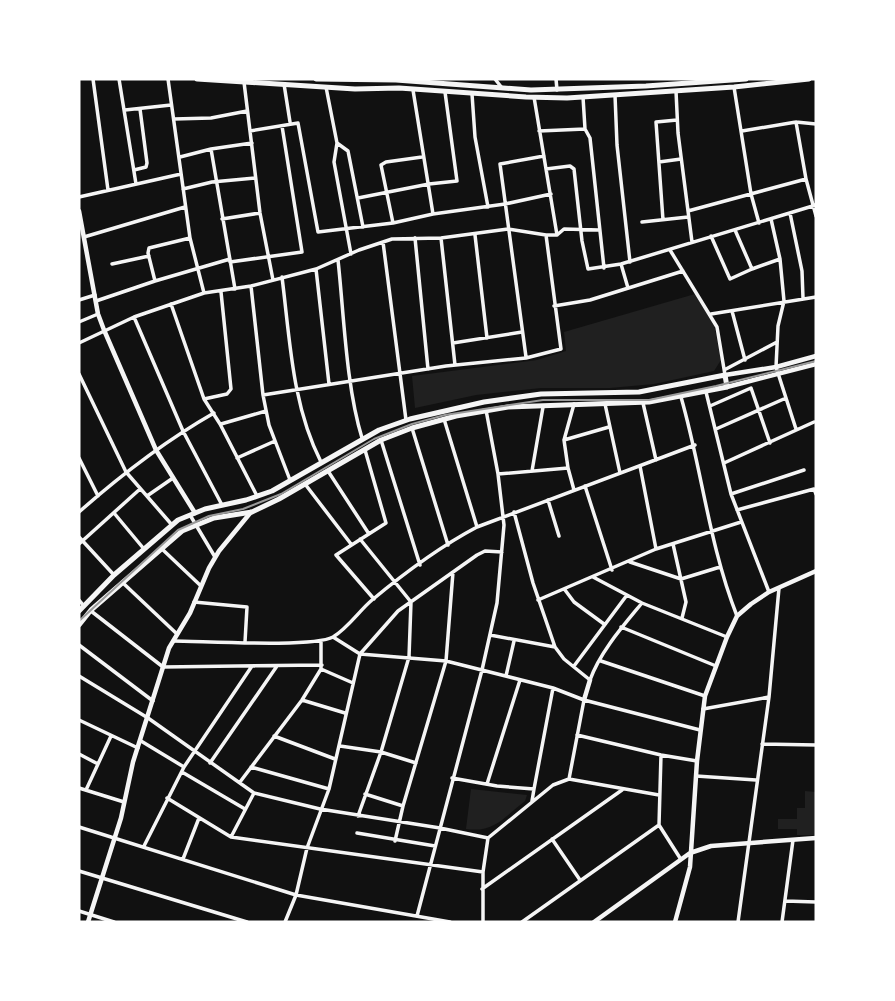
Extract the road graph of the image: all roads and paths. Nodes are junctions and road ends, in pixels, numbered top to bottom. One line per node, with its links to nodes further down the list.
1 (93, 79): 58 (street)
2 (119, 79): 29 (street)
3 (168, 79): 27 (street)
4 (197, 79): 5 (main road)
5 (221, 79): 13 (main road)
6 (316, 79): 7 (main road)
7 (328, 79): 18 (main road)
8 (495, 79): 18 (street)
9 (556, 79): 20 (street)
10 (746, 79): 12 (main road)
11 (809, 79): 17 (main road)
12 (720, 80): 14 (main road)
13 (244, 82): 15 (main road); 30 (street)
14 (663, 82): 20 (main road)
15 (284, 84): 16 (main road); 33 (street)
16 (326, 87): 19 (main road); 41 (street)
17 (734, 87): 21 (main road); 40 (street)
18 (502, 88): 20 (main road)
19 (413, 89): 22 (main road); 46 (street)
20 (557, 90)
21 (676, 91): 24 (main road); 32 (street)
22 (445, 92): 23 (main road); 56 (street)
23 (472, 93): 25 (main road); 67 (street)
24 (615, 95): 26 (main road); 104 (street)
25 (534, 97): 26 (main road); 39 (street)
26 (583, 97): 37 (street)
27 (171, 105): 28 (street); 31 (street)
28 (140, 109): 29 (street); 50 (street)
29 (124, 110): 50 (street)
30 (247, 111): 31 (street); 38 (street)
31 (174, 119): 45 (street)
32 (677, 120): 47 (street); 48 (street)
33 (290, 122): 36 (street); 83 (street)
34 (796, 122): 35 (street); 40 (street); 53 (street)
35 (816, 124)
36 (282, 126): 38 (street); 100 (street)
37 (585, 129): 39 (street); 85 (street)
38 (250, 131): 42 (street)
39 (539, 131): 44 (street)
40 (741, 131): 61 (street)
41 (337, 142): 63 (street); 83 (street)
42 (251, 143): 43 (street); 52 (street)
43 (211, 149): 45 (street); 54 (street)
44 (544, 156): 49 (street); 64 (street)
45 (180, 157): 51 (street)
46 (422, 157): 56 (street); 59 (street)
47 (681, 159): 48 (street); 69 (street)
48 (658, 162): 77 (street)
49 (546, 169): 60 (street); 82 (street)
50 (134, 170): 55 (street)
51 (181, 174): 55 (street); 57 (street)
52 (255, 178): 54 (street); 70 (street)
53 (806, 179): 61 (street); 65 (street)
54 (215, 182): 57 (street); 75 (street)
55 (136, 184): 58 (street)
56 (429, 184): 59 (street); 72 (street)
57 (183, 189): 66 (street)
58 (108, 190): 62 (street)
59 (387, 193): 63 (street); 79 (street)
60 (551, 194): 64 (street); 89 (street)
61 (751, 194): 69 (street); 80 (street)
62 (79, 197)
63 (358, 198): 81 (street)
64 (505, 204): 67 (street); 84 (street)
65 (815, 205): 71 (street); 74 (street)
66 (185, 207): 91 (street); 92 (street)
67 (488, 207): 72 (street)
68 (79, 211): 91 (street)
69 (688, 211): 73 (street)
70 (260, 213): 75 (street); 100 (street)
71 (790, 213): 76 (street); 122 (street)
72 (433, 214): 79 (street)
73 (689, 216): 77 (street); 96 (street)
74 (816, 216)
75 (222, 219): 103 (street)
76 (771, 219): 80 (street); 101 (street)
77 (663, 220): 78 (street)
78 (642, 222)
79 (393, 223): 81 (street)
80 (759, 223): 86 (street)
81 (363, 227): 83 (street)
82 (581, 228): 85 (street); 89 (street); 108 (street)
83 (346, 229): 98 (street)
84 (508, 229): 87 (street); 88 (street); 133 (street)
85 (598, 230): 108 (street)
86 (735, 230): 90 (street); 109 (street)
87 (475, 235): 94 (street); 134 (street)
88 (546, 235): 89 (street); 126 (street)
89 (557, 235)
90 (711, 236): 96 (street); 109 (street)
91 (84, 237): 121 (street)
92 (190, 238): 99 (street); 107 (street)
93 (415, 238): 94 (street); 95 (street); 144 (street)
94 (441, 239): 136 (street)
95 (383, 242): 98 (street); 146 (street)
96 (692, 242): 97 (street)
97 (670, 250): 104 (street); 111 (street)
98 (351, 254): 102 (street)
99 (149, 256): 105 (street); 113 (street)
100 (268, 257): 103 (street); 114 (street)
101 (780, 259): 109 (street); 124 (street)
102 (338, 260): 110 (street); 149 (street)
103 (230, 261): 107 (street); 117 (street)
104 (630, 262): 106 (street)
105 (112, 264)
106 (621, 264): 108 (street); 116 (street)
107 (197, 268): 113 (street); 119 (street)
108 (604, 268)
109 (752, 268)
110 (316, 270): 112 (street); 150 (street)
111 (683, 271): 116 (street); 129 (street)
112 (282, 276): 114 (street); 152 (street)
113 (155, 281): 121 (street)
114 (274, 281): 115 (street)
115 (251, 286): 117 (street); 154 (street)
116 (628, 288): 126 (street)
117 (235, 289): 118 (street)
118 (221, 292): 119 (street); 157 (street)
119 (204, 293): 125 (street)
120 (816, 297): 122 (street)
121 (95, 298): 123 (street); 128 (street)
122 (803, 298): 124 (street)
123 (79, 300)
124 (784, 301): 127 (street); 135 (street)
125 (171, 304): 130 (street); 157 (street)
126 (554, 306): 139 (street)
127 (732, 311): 129 (street); 140 (street)
128 (98, 314): 131 (street); 132 (street)
129 (711, 314): 145 (street)
130 (134, 317): 132 (street); 175 (street)
131 (79, 322)
132 (104, 330): 137 (street); 183 (street)
133 (522, 332): 134 (street); 139 (street)
134 (487, 338): 136 (street)
135 (777, 342): 140 (street); 143 (street)
136 (453, 343): 142 (street)
137 (79, 344)
138 (816, 356): 143 (street)
139 (526, 358): 142 (street)
140 (746, 361): 145 (street)
141 (816, 364): 148 (street)
142 (455, 365): 144 (street)
143 (776, 367): 145 (street); 148 (street)
144 (428, 369): 146 (street)
145 (725, 372): 151 (main road); 168 (main road)
146 (400, 373): 149 (street); 168 (street)
147 (79, 374): 194 (street)
148 (778, 375): 151 (street); 156 (street)
149 (351, 380): 150 (street); 176 (street)
150 (329, 384): 152 (street)
151 (727, 387): 153 (main road)
152 (296, 390): 154 (street); 187 (street)
153 (706, 392): 155 (main road); 162 (street)
154 (263, 395): 165 (street)
155 (681, 397): 158 (main road); 181 (street)
156 (786, 398): 164 (street); 174 (street)
157 (204, 399): 166 (street)
158 (643, 402): 160 (main road); 186 (street)
159 (574, 404): 160 (main road); 161 (main road); 178 (street)
160 (605, 404): 171 (street)
161 (543, 405): 163 (main road); 193 (street)
162 (710, 406): 164 (street); 173 (street)
163 (486, 410): 167 (main road); 196 (street)
164 (759, 410): 173 (street); 180 (street)
165 (266, 411): 170 (street); 179 (street)
166 (214, 413): 170 (street); 175 (street)
167 (444, 419): 172 (main road); 220 (street)
168 (406, 420): 176 (main road)
169 (814, 422): 174 (street)
170 (220, 424): 185 (street)
171 (609, 427): 178 (street); 195 (street)
172 (412, 428): 177 (main road); 228 (street)
173 (716, 429): 188 (street)
174 (796, 430): 180 (street)
175 (183, 431): 183 (street); 209 (street)
176 (362, 438): 187 (main road)
177 (381, 440): 182 (main road); 235 (street)
178 (564, 440): 190 (street)
179 (275, 442): 185 (street); 198 (street)
180 (770, 443): 188 (street)
181 (695, 445): 186 (street); 221 (street)
182 (365, 449): 192 (main road); 222 (street)
183 (156, 450): 194 (street); 197 (street)
184 (79, 458): 205 (street)
185 (237, 458): 207 (street)
186 (656, 460): 189 (street)
187 (321, 462): 198 (main road)
188 (724, 463): 203 (street)
189 (640, 466): 195 (street); 231 (street)
190 (568, 468): 193 (street); 202 (street)
191 (804, 470): 203 (street)
192 (327, 471): 199 (main road); 222 (street)
193 (532, 471): 196 (street)
194 (126, 472): 201 (street); 205 (street)
195 (620, 473): 200 (street)
196 (498, 474): 216 (street)
197 (173, 478): 206 (street); 215 (street)
198 (290, 480): 207 (main road)
199 (305, 484): 212 (main road); 226 (street)
200 (585, 486): 202 (street); 237 (street)
201 (140, 489): 206 (street); 214 (street)
202 (574, 491): 208 (street)
203 (731, 494): 210 (street)
204 (816, 494): 210 (street)
205 (97, 496): 211 (street)
206 (147, 496): 219 (street)
207 (257, 496): 209 (main road)
208 (548, 500): 213 (street); 223 (street)
209 (222, 505): 215 (main road)
210 (737, 510): 217 (street)
211 (79, 512)
212 (252, 512): 218 (main road); 233 (street)
213 (514, 512): 216 (street); 251 (street)
214 (114, 513): 225 (street); 230 (street)
215 (193, 514): 218 (street); 219 (main road)
216 (503, 516): 220 (street); 232 (street)
217 (741, 522): 221 (street); 248 (street)
218 (195, 524): 229 (main road); 233 (street)
219 (172, 525): 230 (main road)
220 (477, 527): 228 (street)
221 (711, 532): 227 (street); 236 (street)
222 (369, 534): 224 (street)
223 (559, 536)
224 (360, 538): 226 (street); 243 (street)
225 (80, 540): 240 (street)
226 (351, 544): 250 (street)
227 (673, 544): 231 (street); 242 (street)
228 (447, 545): 235 (street)
229 (161, 548): 244 (main road); 245 (street)
230 (144, 549): 240 (main road)
231 (656, 549): 234 (street)
232 (502, 552): 239 (street); 264 (street)
233 (215, 557): 245 (street)
234 (630, 562): 237 (street); 242 (street)
235 (420, 565): 243 (street)
236 (720, 567): 242 (street); 258 (street)
237 (612, 570): 241 (street)
238 (816, 571): 246 (street)
239 (453, 572): 253 (street); 275 (street)
240 (114, 575): 254 (main road)
241 (593, 577): 247 (street); 249 (street)
242 (681, 579): 259 (street)
243 (396, 582): 250 (street); 253 (street)
244 (122, 583): 256 (main road); 263 (street)
245 (201, 586): 252 (street)
246 (779, 588): 248 (street); 291 (street)
247 (565, 590): 251 (street); 260 (street)
248 (769, 592): 258 (street)
249 (627, 595): 255 (street); 260 (street)
250 (374, 599): 266 (street)
251 (538, 600): 272 (street)
252 (194, 602): 263 (street); 270 (street)
253 (411, 602): 273 (street); 274 (street)
254 (81, 603): 257 (main road)
255 (642, 603): 259 (street); 262 (street)
256 (91, 610): 261 (main road); 280 (street)
257 (79, 611)
258 (737, 616): 265 (street)
259 (682, 618): 265 (street)
260 (604, 624): 282 (street)
261 (79, 625)
262 (621, 627): 276 (street); 277 (street)
263 (177, 634): 268 (street)
264 (490, 635): 267 (street); 283 (street)
265 (726, 636): 277 (street)
266 (333, 637): 269 (street); 273 (street)
267 (514, 640): 272 (street); 285 (street)
268 (173, 641): 270 (street); 280 (street)
269 (321, 641): 270 (street); 281 (street)
270 (246, 642)
271 (79, 645): 294 (street)
272 (555, 647): 282 (street)
273 (360, 654): 274 (street); 288 (street)
274 (409, 657): 275 (street); 309 (street)
275 (446, 661): 283 (street); 315 (street)
276 (601, 661): 287 (street); 290 (street)
277 (713, 665): 290 (street)
278 (252, 666): 279 (street); 280 (street); 308 (street)
279 (277, 666): 281 (street); 314 (street)
280 (163, 667): 294 (street)
281 (321, 667): 288 (street); 292 (street)
282 (573, 667): 287 (street)
283 (482, 670): 285 (street); 320 (street)
284 (79, 676): 297 (street)
285 (506, 676): 286 (street)
286 (520, 680): 289 (street); 324 (street)
287 (590, 680): 293 (street)
288 (353, 683): 296 (street)
289 (553, 688): 293 (street); 327 (street)
290 (703, 696): 295 (street)
291 (768, 697): 295 (street); 304 (street)
292 (302, 700): 296 (street); 302 (street)
293 (584, 700): 299 (street); 300 (street)
294 (153, 701): 297 (street)
295 (703, 709): 299 (street)
296 (345, 713): 306 (street)
297 (148, 718): 303 (street); 308 (street)
298 (79, 720): 301 (street)
299 (700, 730): 313 (street)
300 (577, 735): 311 (street); 321 (street)
301 (111, 736): 307 (street); 316 (street)
302 (274, 736): 312 (street); 317 (street)
303 (141, 741): 307 (street); 318 (street)
304 (762, 744): 305 (street); 322 (street)
305 (816, 745)
306 (340, 746): 309 (street); 312 (street)
307 (138, 748): 335 (street)
308 (194, 751): 314 (street); 318 (street)
309 (381, 752): 315 (street); 331 (street)
310 (79, 754): 316 (street)
311 (661, 755): 313 (street); 332 (street)
312 (335, 759): 326 (street)
313 (697, 761): 319 (street)
314 (210, 763): 323 (street)
315 (416, 763): 336 (street)
316 (98, 764): 328 (street)
317 (251, 767): 323 (street); 326 (street)
318 (183, 770): 333 (street); 337 (street)
319 (696, 776): 322 (street); 357 (street)
320 (452, 778): 324 (street); 344 (street)
321 (569, 779): 329 (street); 334 (street)
322 (756, 780): 353 (street)
323 (240, 782): 330 (street)
324 (487, 784): 327 (street)
325 (79, 788): 328 (street)
326 (329, 789): 338 (street)
327 (534, 789): 334 (street)
328 (86, 790): 335 (street)
329 (622, 790): 332 (street); 351 (street)
330 (254, 793): 337 (street); 338 (street)
331 (365, 793): 336 (street); 339 (street)
332 (659, 795): 342 (street)
333 (167, 798): 340 (street); 354 (street)
334 (532, 801): 348 (street)
335 (124, 802): 347 (street)
336 (403, 806): 341 (street)
337 (245, 809): 346 (street)
338 (320, 809): 339 (street); 356 (street)
339 (358, 816): 341 (street)
340 (199, 818): 346 (street); 359 (street)
341 (401, 821): 344 (street); 352 (street)
342 (659, 825): 358 (street); 364 (street)
343 (79, 827): 347 (street)
344 (440, 828): 348 (street); 355 (street)
345 (357, 833): 352 (street)
346 (231, 836): 356 (street)
347 (116, 837): 354 (street); 363 (street)
348 (488, 838): 362 (street)
349 (793, 838): 350 (street); 353 (street); 367 (street)
350 (816, 838)
351 (552, 839): 364 (street); 365 (street)
352 (395, 841): 355 (street)
353 (747, 845): 357 (street); 381 (street)
354 (144, 846): 359 (street)
355 (435, 846): 360 (street)
356 (307, 848): 360 (street); 366 (street)
357 (690, 852): 358 (street); 380 (street)
358 (680, 858): 379 (street)
359 (183, 859): 366 (street)
360 (430, 865): 362 (street); 371 (street)
361 (79, 871): 363 (street)
362 (483, 872): 365 (street)
363 (102, 879): 370 (street); 374 (street)
364 (580, 880): 378 (street)
365 (482, 889): 377 (street)
366 (296, 895): 371 (street); 375 (street)
367 (785, 901): 368 (street); 382 (street)
368 (816, 902)
369 (79, 911): 370 (street)
370 (91, 914): 372 (street); 373 (street)
371 (417, 916): 376 (street)
372 (88, 922)
373 (114, 922)
374 (247, 922)
375 (285, 922)
376 (450, 922)
377 (483, 922)
378 (522, 922)
379 (594, 922)
380 (675, 922)
381 (738, 922)
382 (782, 922)

